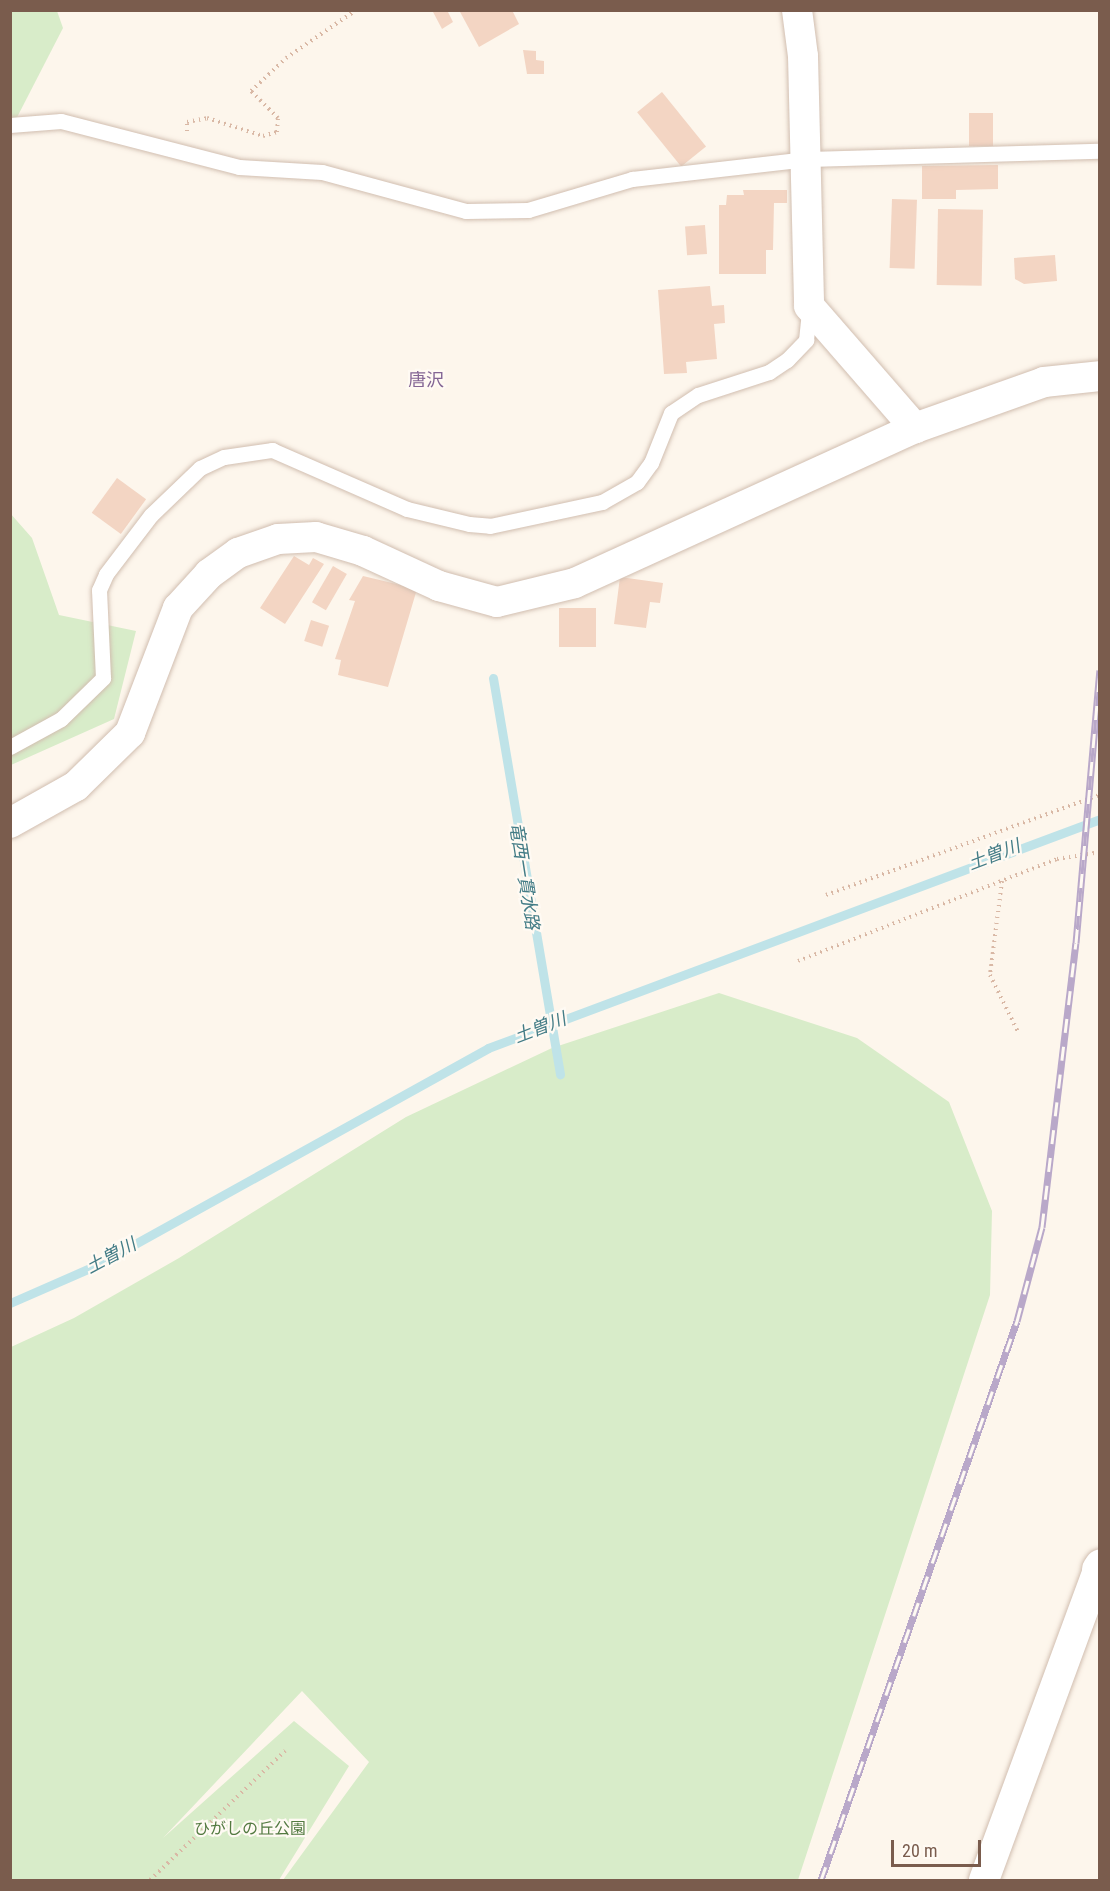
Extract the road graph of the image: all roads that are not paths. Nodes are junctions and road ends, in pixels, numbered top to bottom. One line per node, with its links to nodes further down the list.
1 (797, 10): 4 (street)
2 (10, 125): 4 (lane)
3 (1100, 151): 4 (lane)
4 (807, 159): 5 (street)
5 (809, 306): 7 (street); 8 (lane)
6 (1100, 376): 7 (street)
7 (915, 428): 9 (street)
8 (10, 747)
9 (10, 823)
10 (1099, 1568): 11 (street)
11 (984, 1881)

